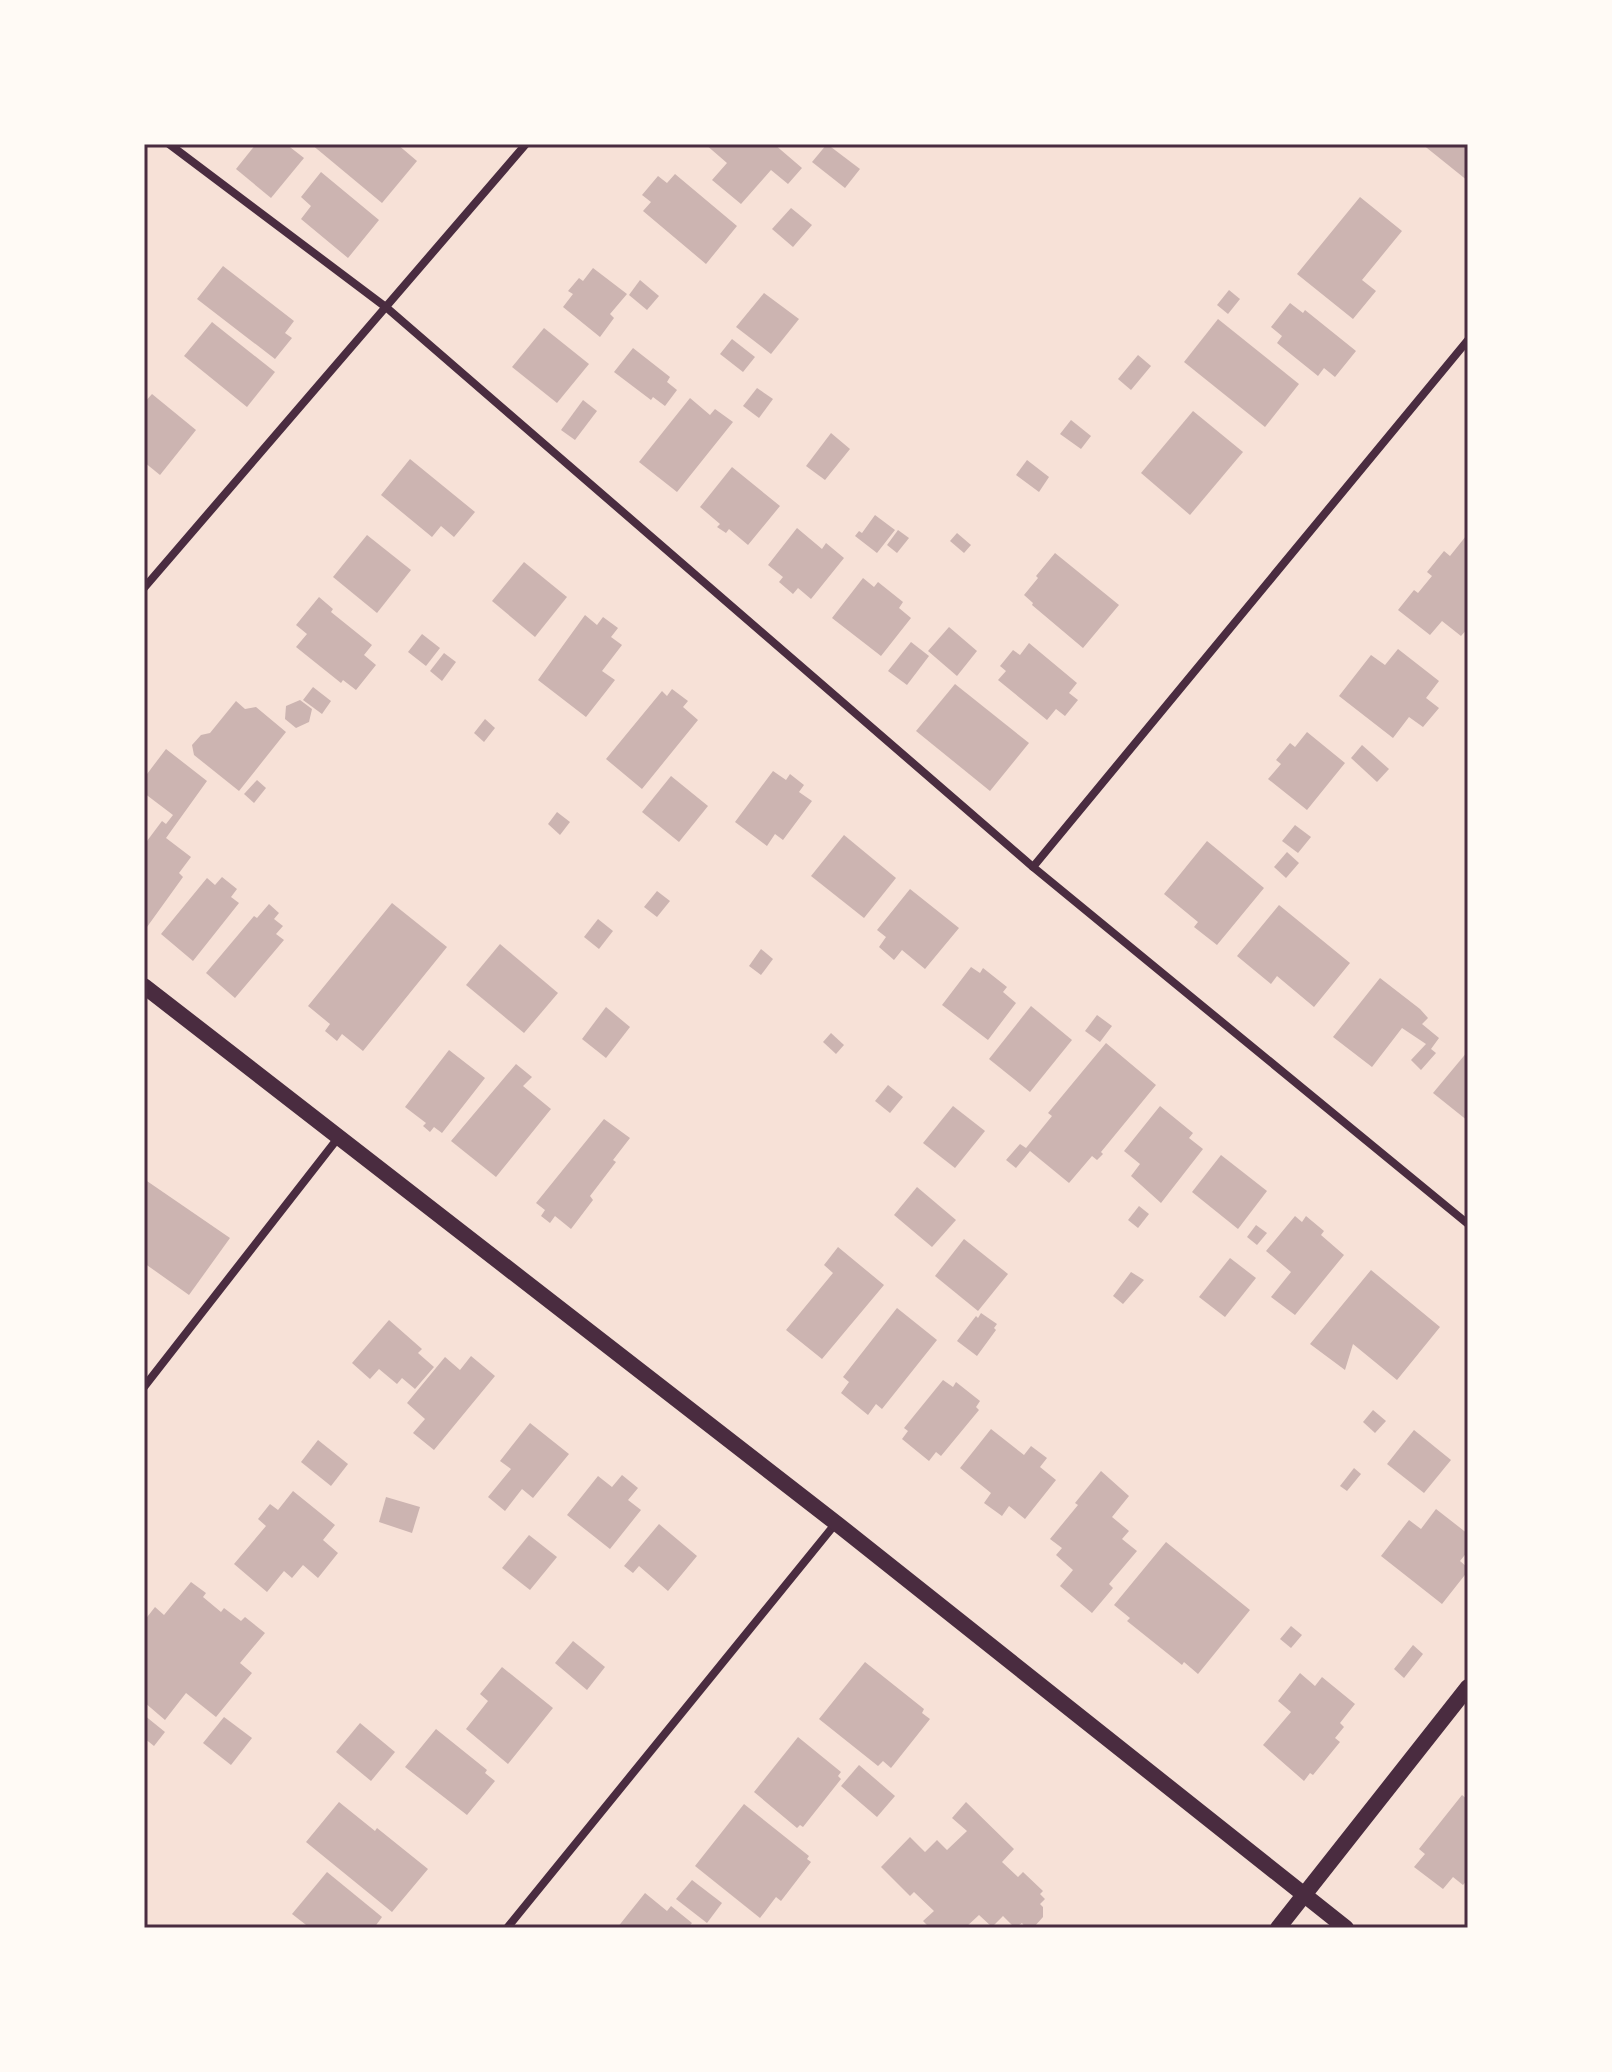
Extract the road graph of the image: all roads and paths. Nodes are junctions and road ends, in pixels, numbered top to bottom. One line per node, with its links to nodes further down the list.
1 (169, 144): 3 (street)
2 (526, 144): 3 (street)
3 (387, 308): 5 (street); 6 (street)
4 (1468, 340): 6 (street)
5 (144, 588)
6 (1033, 867): 9 (street)
7 (144, 986): 8 (main road)
8 (338, 1138): 10 (street); 11 (main road)
9 (1468, 1224)
10 (144, 1387)
11 (836, 1523): 13 (main road); 14 (street)
12 (1468, 1687): 13 (main road)
13 (1304, 1893): 15 (main road); 16 (main road)
14 (507, 1928)
15 (1278, 1928)
16 (1346, 1928)

